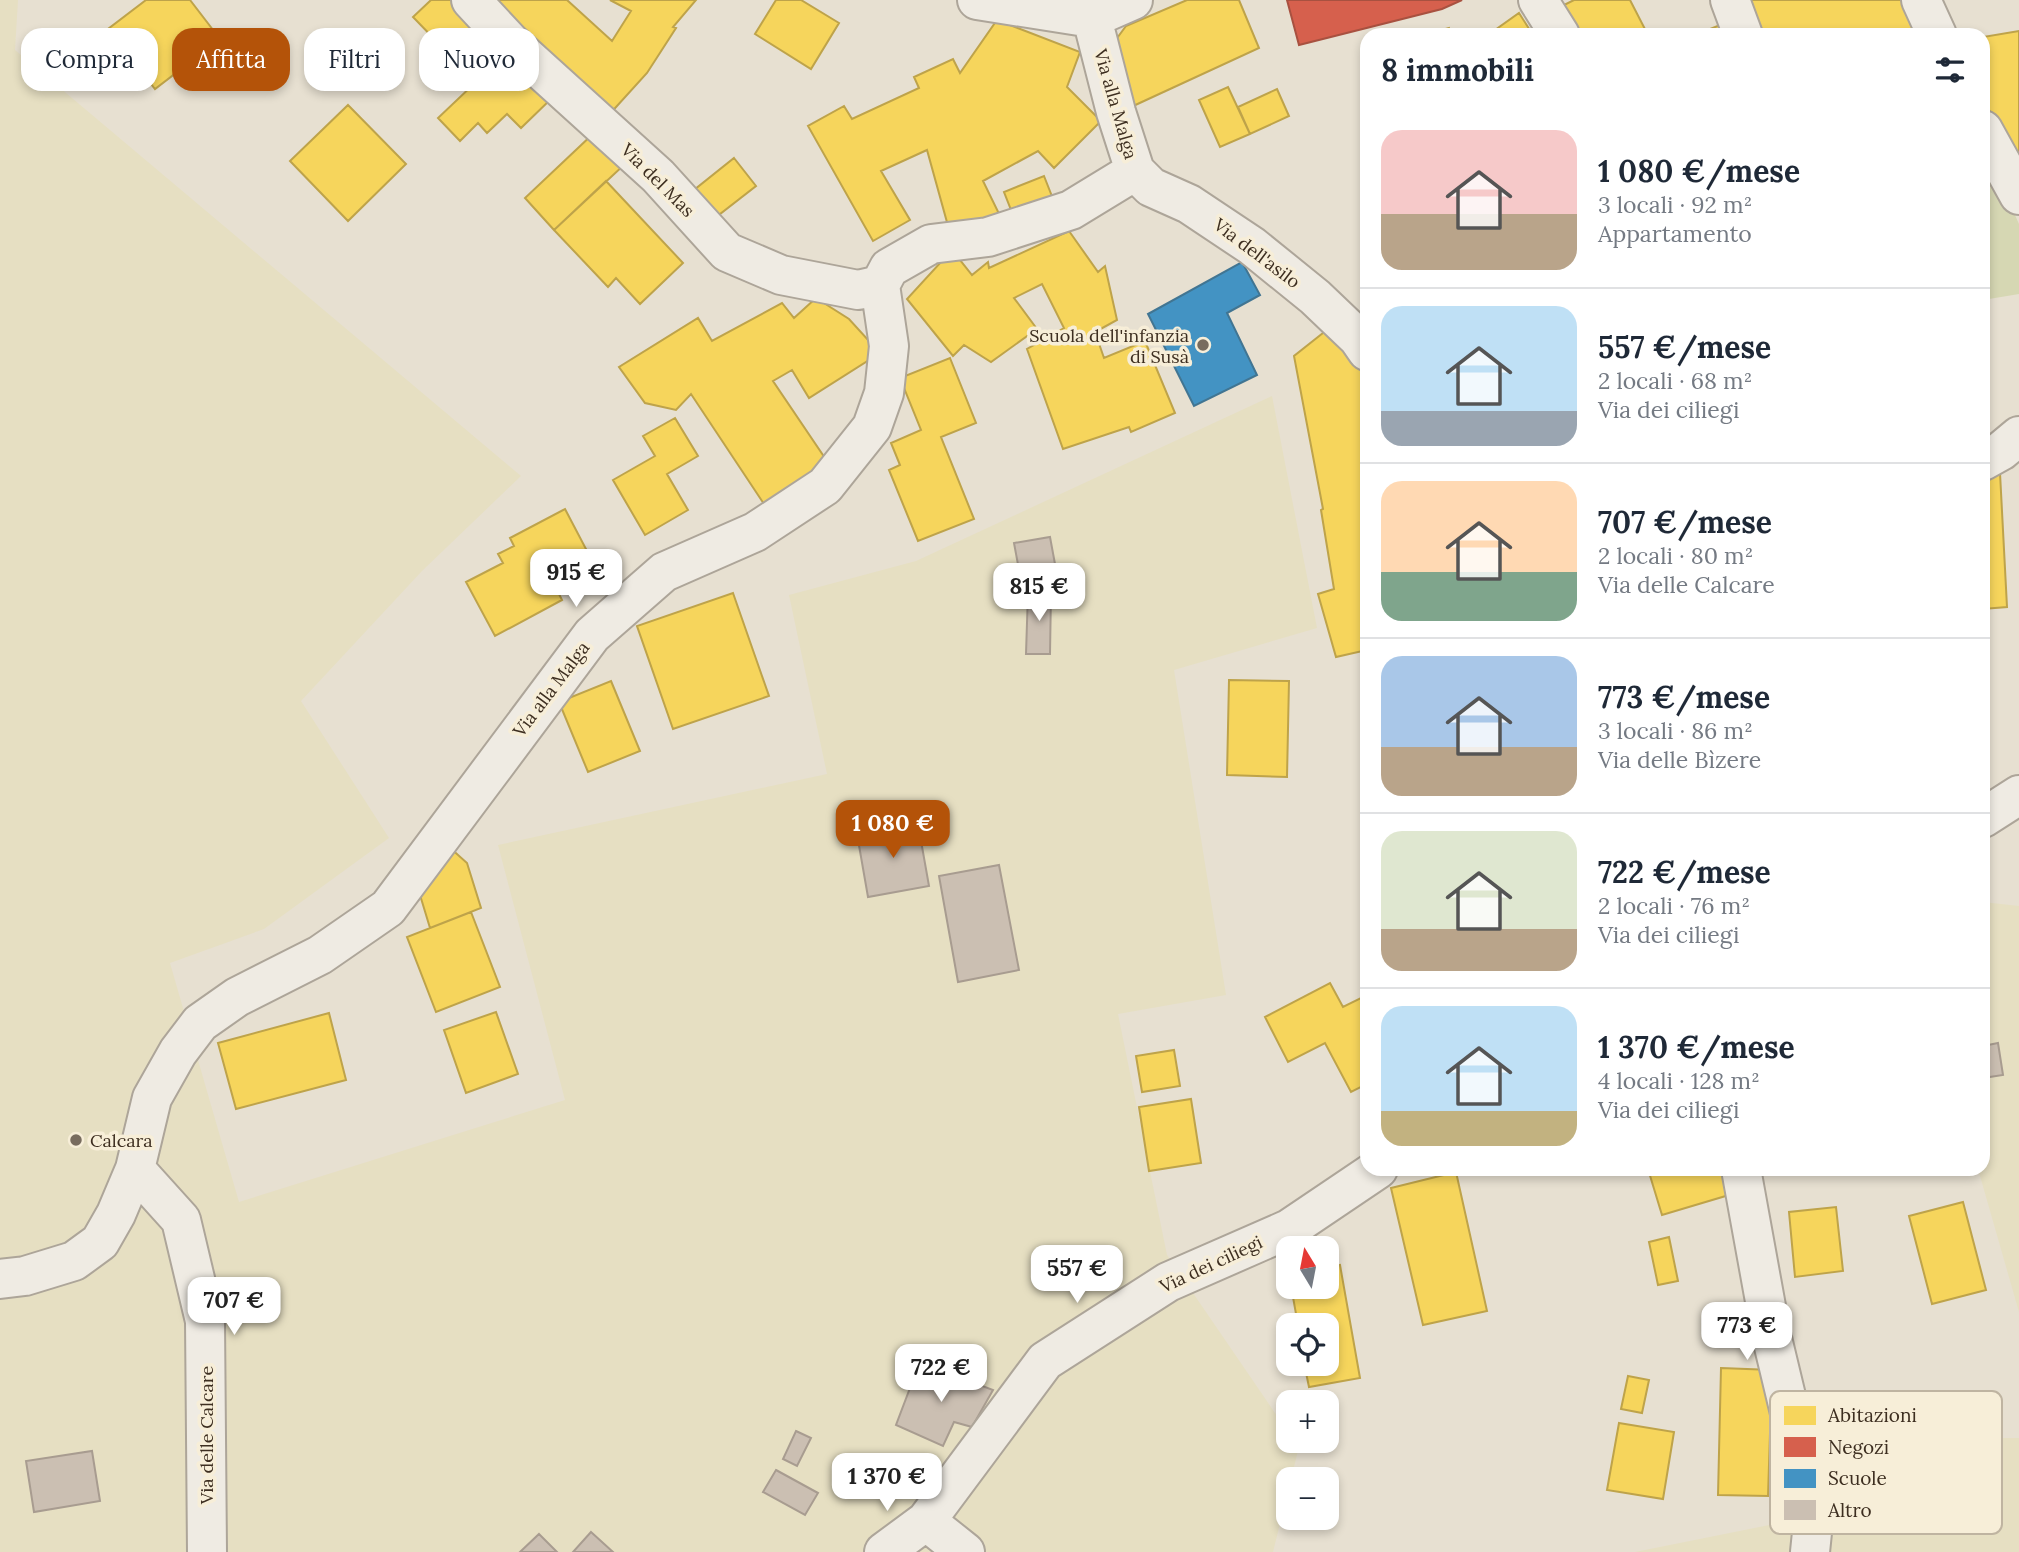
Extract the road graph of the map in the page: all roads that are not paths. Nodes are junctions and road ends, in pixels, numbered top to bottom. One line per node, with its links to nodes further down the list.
1 (471, 0): 14 (street, Via del Mas)
2 (977, 0): 7 (street)
3 (1133, 0): 7 (street)
4 (1538, 0): 8 (street)
5 (1730, 0): 9 (street)
6 (1922, 0): 10 (street)
7 (1091, 18): 12 (street, Via alla Malga)
8 (1556, 28)
9 (1740, 28)
10 (1934, 28)
11 (1990, 143): 13 (street)
12 (1135, 171): 14 (street, Via alla Malga); 15 (street, Via dell'asilo)
13 (2019, 195)
14 (880, 285): 20 (street, Via alla Malga)
15 (1360, 341)
16 (2019, 436): 17 (street)
17 (1990, 457)
18 (2019, 795): 19 (street)
19 (1990, 814)
20 (135, 1169): 23 (street, Via alla Malga); 27 (street, Via delle Calcare)
21 (1367, 1176): 25 (street, Via dei ciliegi)
22 (1742, 1176): 24 (street)
23 (0, 1279)
24 (1785, 1391)
25 (926, 1521): 28 (street, Via dei ciliegi); 29 (street)
26 (1812, 1534): 30 (street)
27 (207, 1552)
28 (884, 1552)
29 (965, 1552)
30 (1810, 1552)

